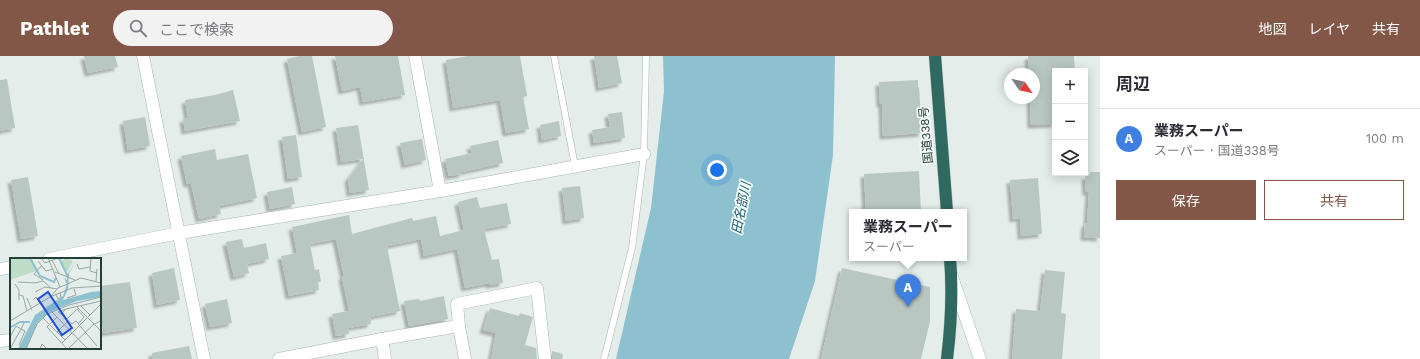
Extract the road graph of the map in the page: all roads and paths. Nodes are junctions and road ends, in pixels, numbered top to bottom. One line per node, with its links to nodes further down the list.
1 (143, 56): 10 (street)
2 (415, 56): 8 (street)
3 (554, 56): 7 (lane)
4 (646, 56): 6 (lane)
5 (935, 56): 9 (highway, 国道338号)
6 (644, 154): 7 (street); 25 (lane)
7 (575, 166): 8 (street)
8 (440, 191): 10 (street)
9 (947, 209)
10 (179, 233): 11 (street); 20 (street)
11 (54, 258)
12 (950, 261): 15 (highway)
13 (10, 267): 14 (street)
14 (0, 269)
15 (952, 274): 26 (highway); 27 (street)
16 (459, 326): 17 (street); 23 (street); 24 (street)
17 (382, 339): 21 (street); 22 (street)
18 (10, 340): 19 (street)
19 (0, 341)
20 (204, 359)
21 (279, 359)
22 (385, 359)
23 (465, 359)
24 (545, 359)
25 (604, 359)
26 (947, 359)
27 (980, 359)

